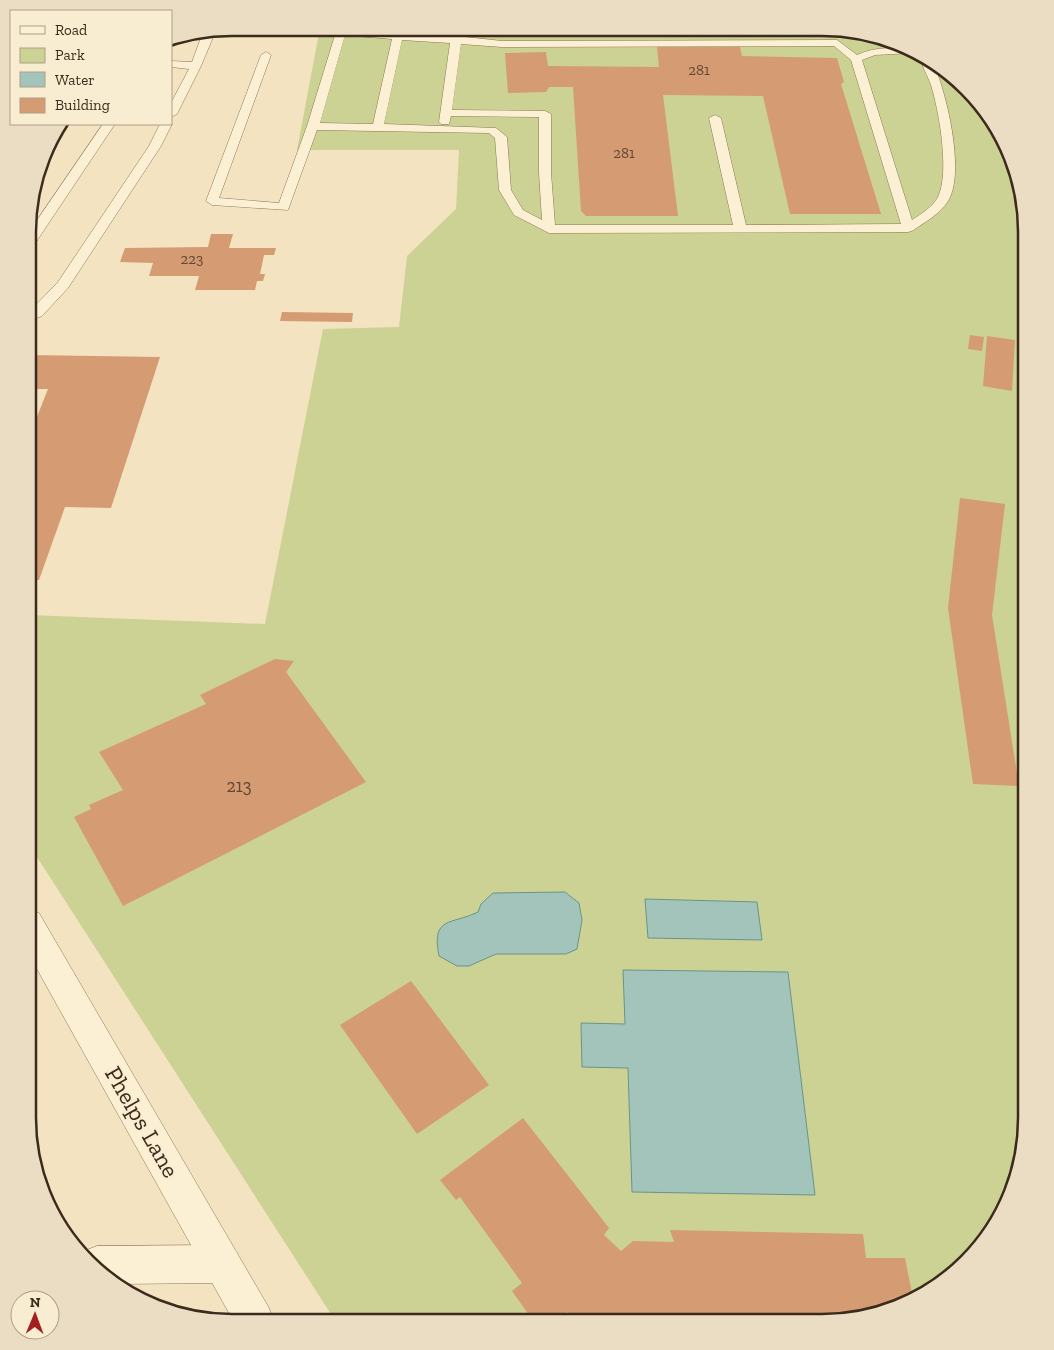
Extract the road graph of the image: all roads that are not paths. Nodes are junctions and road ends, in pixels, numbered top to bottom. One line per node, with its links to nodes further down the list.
1 (340, 36): 16 (lane)
2 (398, 36): 4 (lane); 17 (lane)
3 (207, 38): 9 (lane)
4 (456, 39): 7 (lane); 12 (lane)
5 (898, 51): 7 (lane)
6 (266, 55): 16 (lane)
7 (856, 59): 20 (lane)
8 (172, 64): 9 (lane)
9 (196, 66): 11 (lane)
10 (933, 70): 20 (lane)
11 (172, 112)
12 (447, 113): 18 (lane); 21 (lane)
13 (715, 118): 19 (lane)
14 (108, 125): 22 (lane)
15 (166, 125): 23 (lane)
16 (313, 126): 17 (lane)
17 (378, 127): 18 (lane)
18 (444, 127): 21 (lane)
19 (740, 228): 20 (lane); 21 (lane)
20 (908, 228)
21 (549, 229)
22 (36, 232)
23 (36, 314)
24 (36, 937): 25 (street, Phelps Lane)
25 (224, 1264): 26 (street); 27 (street, Phelps Lane)
26 (103, 1265)
27 (251, 1314)

